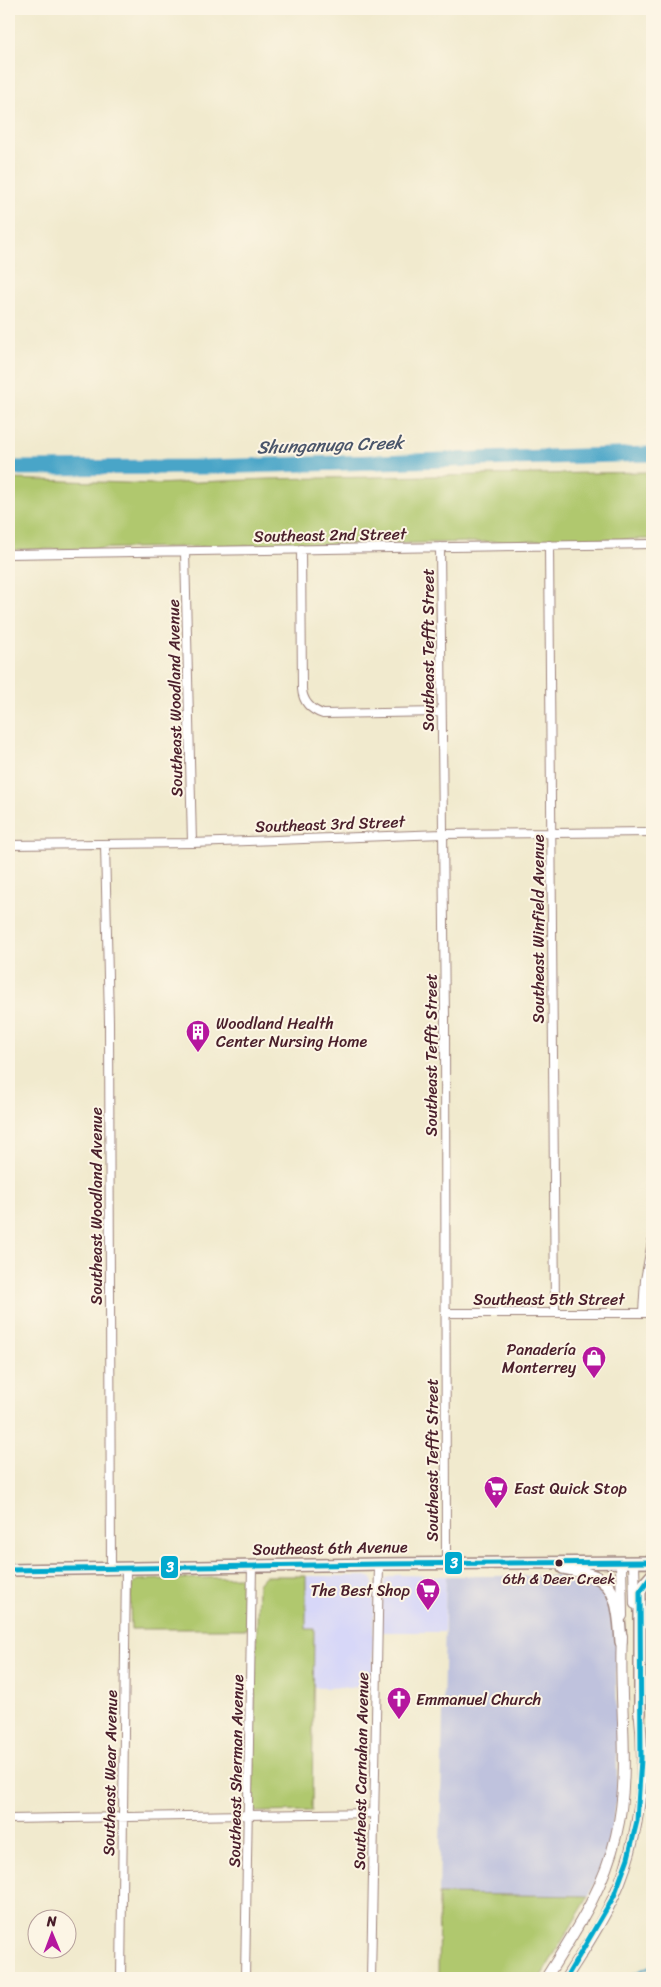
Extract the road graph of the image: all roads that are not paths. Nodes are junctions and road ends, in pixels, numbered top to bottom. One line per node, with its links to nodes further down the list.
1 (652, 544): 2 (street, Southeast 2nd Street)
2 (549, 545): 3 (street, Southeast 2nd Street); 9 (street, Southeast Winfield Avenue)
3 (440, 547): 4 (street, Southeast 2nd Street); 7 (street, Southeast Tefft Street)
4 (301, 549): 5 (street, Southeast 2nd Street); 7 (street)
5 (185, 552): 6 (street, Southeast 2nd Street); 11 (street, Southeast Woodland Avenue)
6 (9, 554)
7 (441, 712): 10 (street, Southeast Tefft Street)
8 (652, 832): 9 (street, Southeast 3rd Street)
9 (552, 833): 10 (street, Southeast 3rd Street); 17 (street, Southeast Winfield Avenue)
10 (443, 834): 11 (street, Southeast 3rd Street); 16 (street, Southeast Tefft Street)
11 (192, 843): 12 (street, Southeast 3rd Street)
12 (105, 844): 13 (street, Southeast 3rd Street); 26 (street, Southeast Woodland Avenue)
13 (9, 846)
14 (652, 1242): 15 (street)
15 (644, 1312): 17 (street, Southeast 5th Street); 18 (street, Southeast 5th Street)
16 (445, 1313): 17 (street, Southeast 5th Street); 23 (street, Southeast Tefft Street)
17 (555, 1313)
18 (652, 1313)
19 (620, 1562): 20 (main road, Southeast 6th Avenue); 24 (main road, Southeast 6th Avenue); 30 (street)
20 (634, 1562): 21 (main road, Southeast 6th Avenue); 31 (street)
21 (652, 1562)
22 (379, 1564): 23 (main road, Southeast 6th Avenue); 25 (main road, Southeast 6th Avenue); 32 (street, Southeast Carnahan Avenue)
23 (446, 1564): 24 (main road, Southeast 6th Avenue)
24 (550, 1564): 30 (main road)
25 (252, 1565): 27 (main road, Southeast 6th Avenue); 33 (street, Southeast Sherman Avenue)
26 (112, 1568): 27 (main road, Southeast 6th Avenue); 28 (main road, Southeast 6th Avenue)
27 (126, 1568): 34 (street, Southeast Wear Avenue)
28 (9, 1570)
29 (652, 1575): 31 (main road)
30 (621, 1642): 39 (street)
31 (640, 1714): 40 (street)
32 (375, 1813): 33 (street); 38 (street, Southeast Carnahan Avenue)
33 (249, 1816): 34 (street); 37 (street, Southeast Sherman Avenue)
34 (124, 1818): 35 (street); 36 (street, Southeast Wear Avenue)
35 (9, 1819)
36 (121, 1978)
37 (245, 1978)
38 (371, 1978)
39 (546, 1978)
40 (566, 1978)

